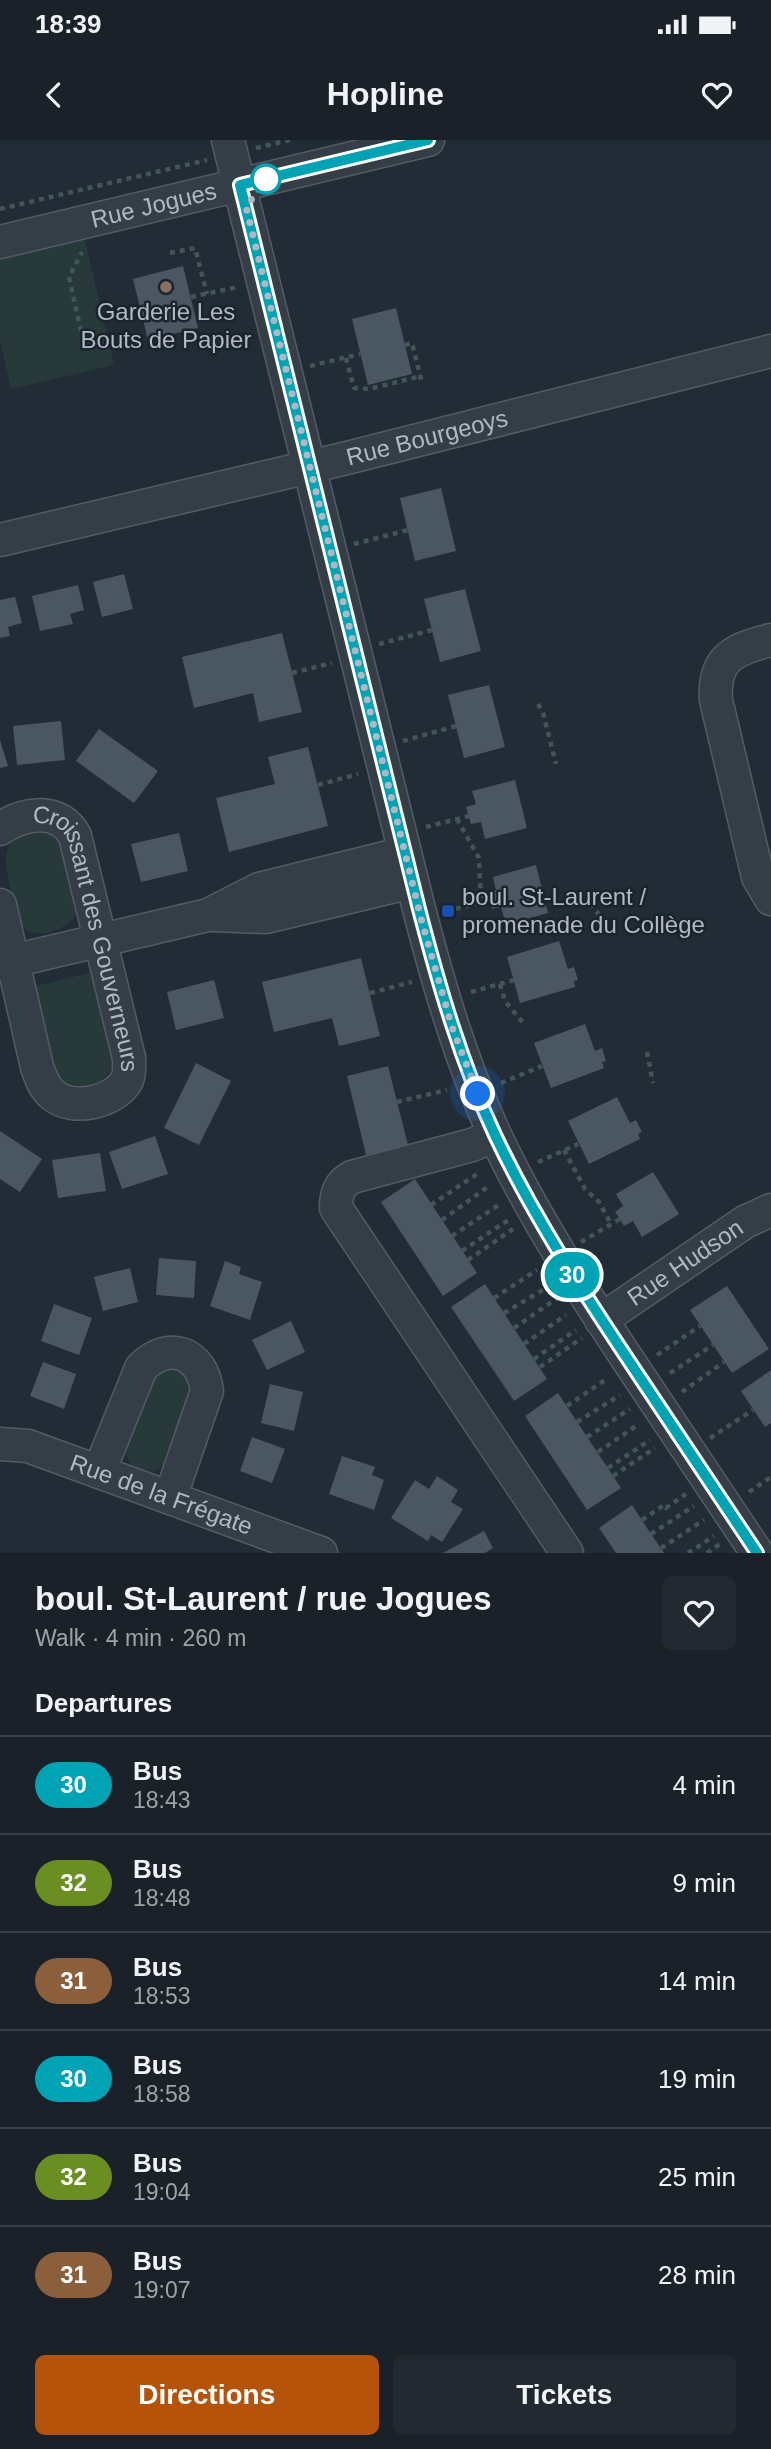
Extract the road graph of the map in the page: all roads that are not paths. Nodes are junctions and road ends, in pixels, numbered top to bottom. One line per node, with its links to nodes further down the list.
1 (428, 140): 3 (street, Rue Jogues)
2 (231, 149): 3 (street)
3 (240, 185): 4 (street, Rue Jogues); 6 (street)
4 (0, 242)
5 (771, 351): 6 (street, Rue Bourgeoys)
6 (309, 467): 7 (street, Rue Bourgeoys); 10 (street)
7 (0, 540)
8 (771, 640): 11 (street)
9 (0, 829): 13 (street, Croissant des Gouverneurs)
10 (409, 868): 13 (street); 15 (street)
11 (771, 899)
12 (0, 905): 14 (street, Croissant des Gouverneurs)
13 (102, 940): 14 (street); 14 (street, Croissant des Gouverneurs)
14 (7, 962)
15 (495, 1135): 17 (street); 22 (street)
16 (771, 1210): 17 (street, Rue Hudson)
17 (587, 1329): 23 (street)
18 (0, 1444): 19 (street, Rue de la Frégate)
19 (99, 1472): 20 (street, Rue de la Frégate); 20 (street)
20 (170, 1499): 21 (street, Rue de la Frégate)
21 (321, 1553)
22 (566, 1553)
23 (757, 1553)

